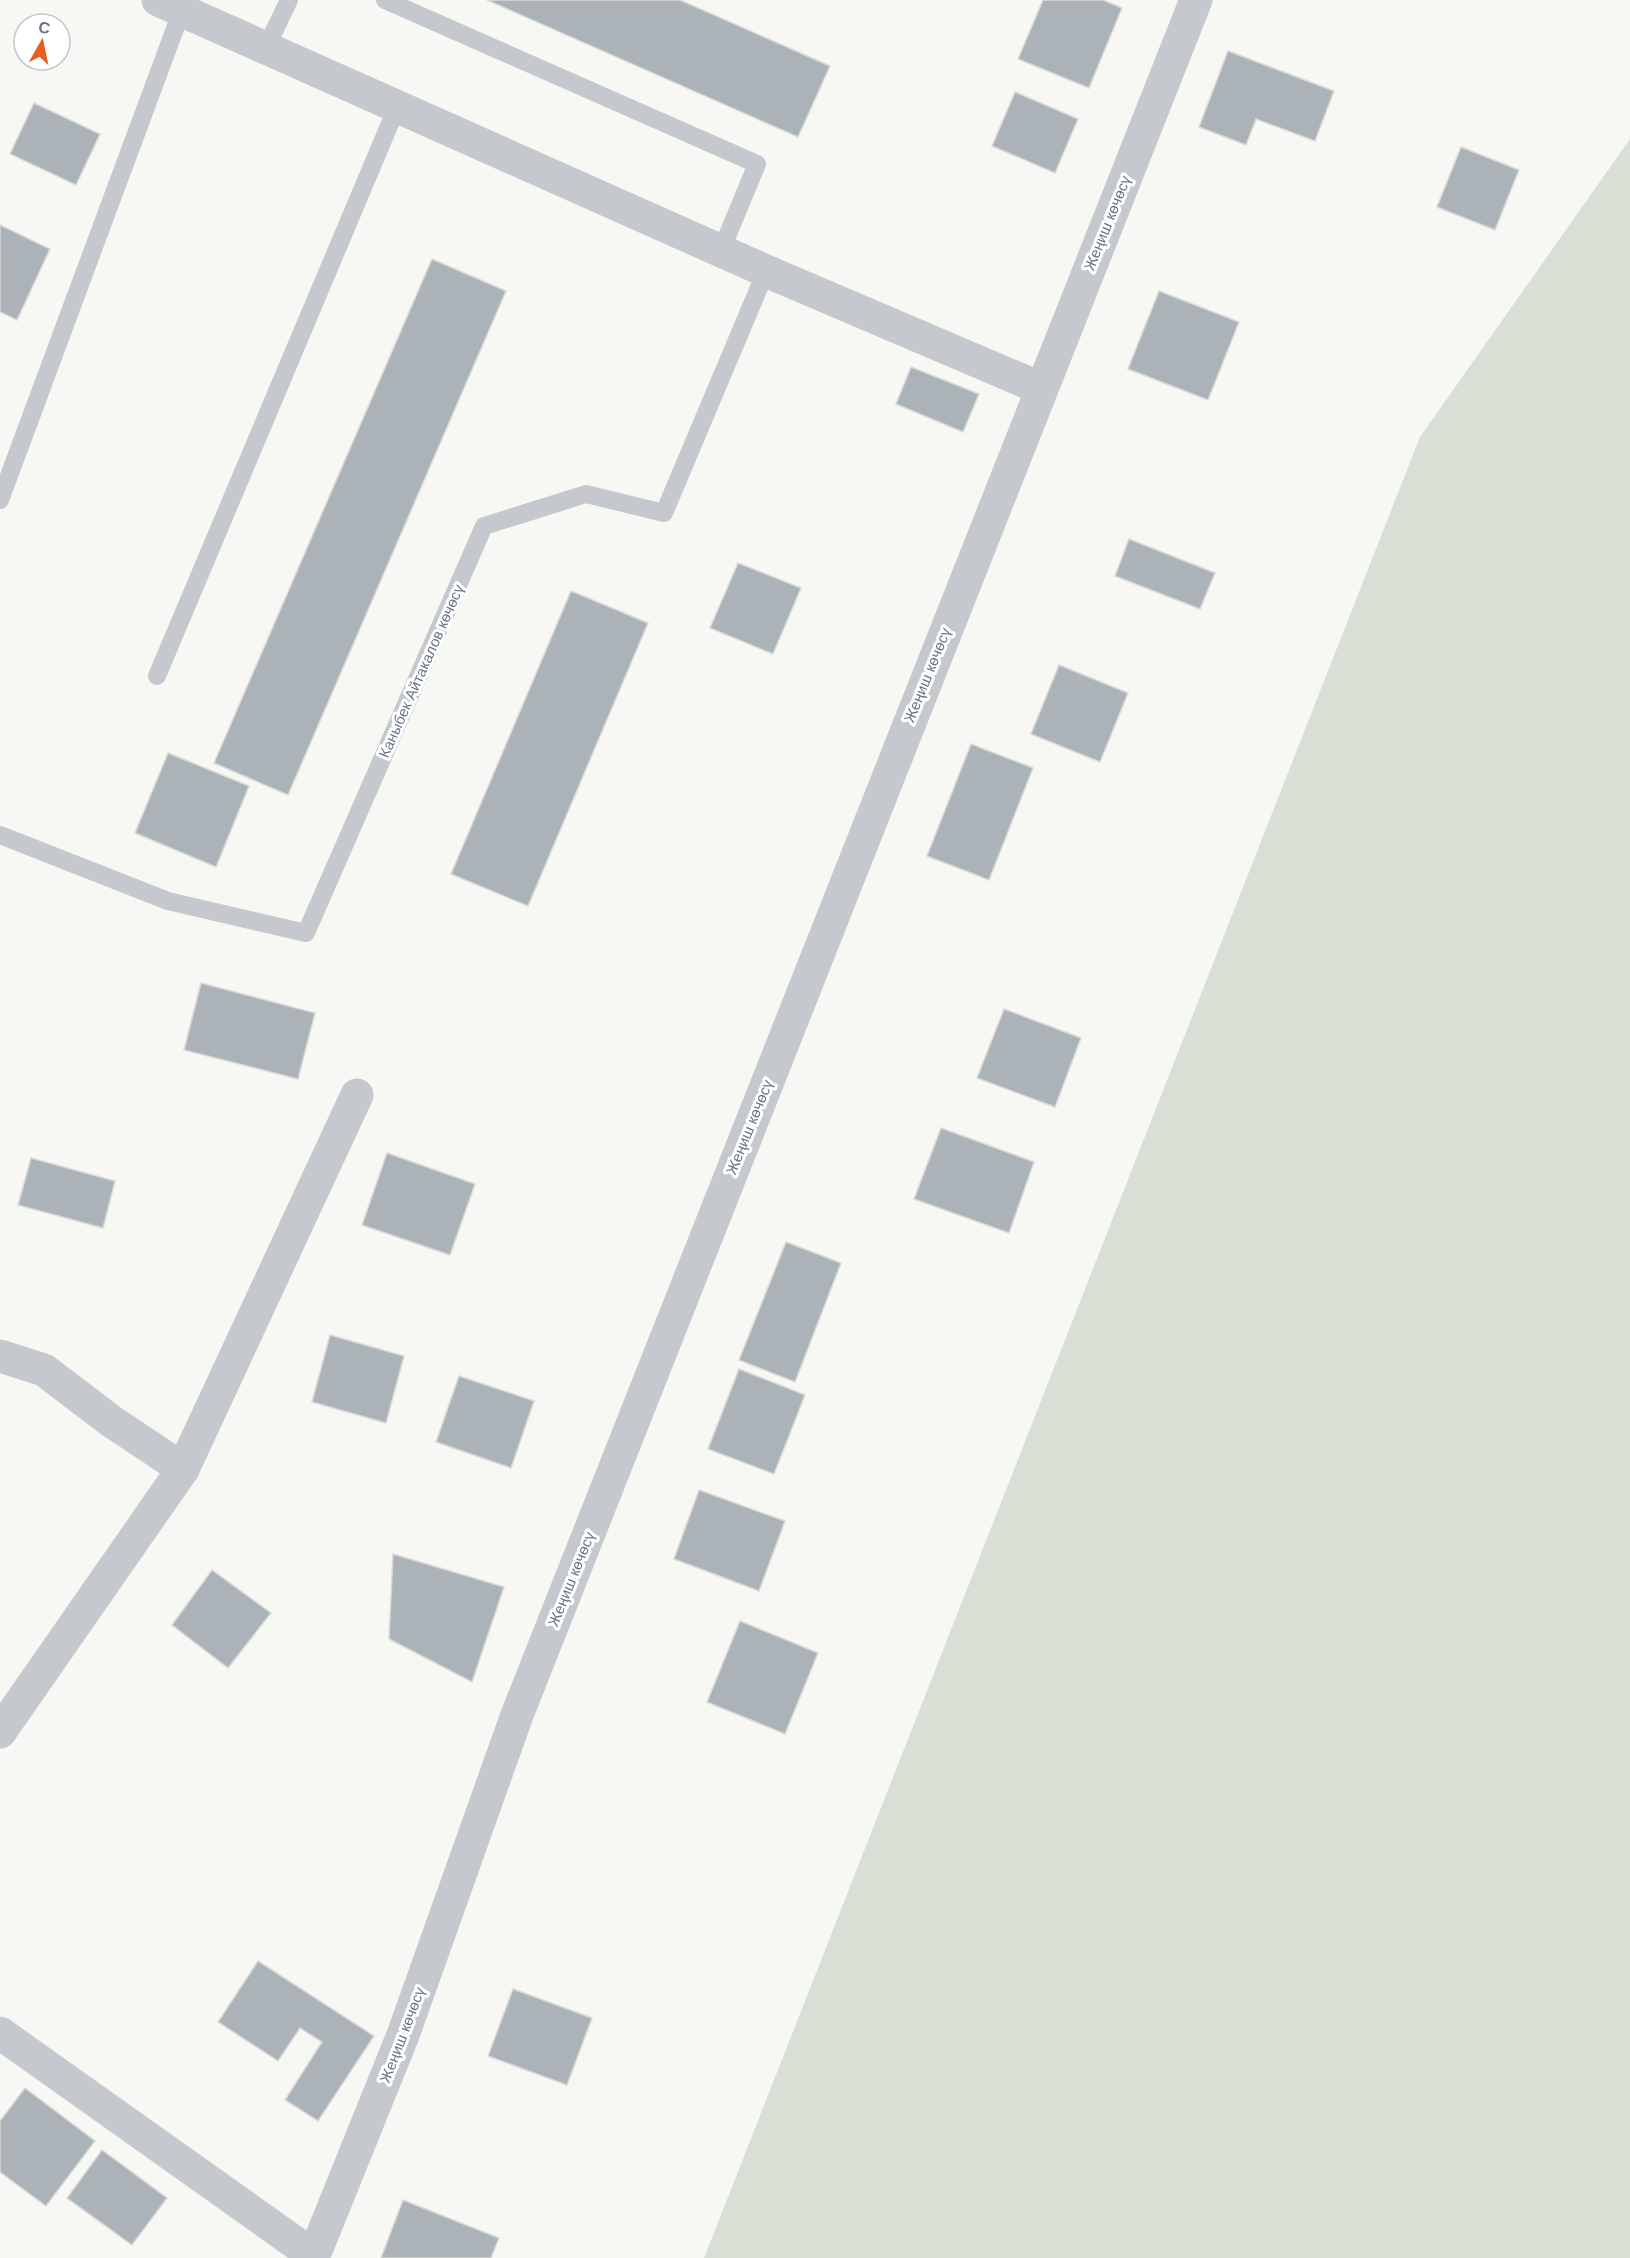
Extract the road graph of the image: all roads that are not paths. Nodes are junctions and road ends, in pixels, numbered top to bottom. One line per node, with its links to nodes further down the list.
1 (290, 0): 5 (lane)
2 (385, 0): 7 (lane)
3 (1196, 0): 9 (street, Жеңиш көчөсү)
4 (176, 3): 5 (street); 10 (lane)
5 (266, 48): 6 (street)
6 (397, 106): 7 (street); 11 (lane)
7 (721, 251): 8 (street)
8 (766, 271): 9 (street); 12 (lane, Каныбек Айтакалов көчөсү)
9 (1040, 388): 18 (street, Жеңиш көчөсү)
10 (0, 500)
11 (157, 676)
12 (0, 835)
13 (357, 1095): 15 (street)
14 (0, 1356): 15 (street)
15 (183, 1469): 16 (street)
16 (0, 1731)
17 (0, 2033): 18 (street)
18 (313, 2257)

